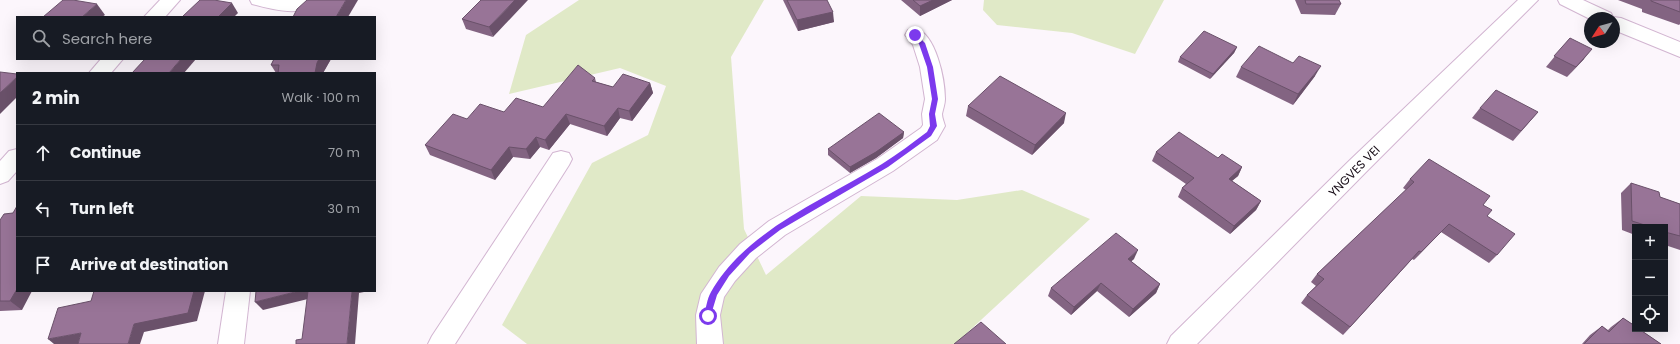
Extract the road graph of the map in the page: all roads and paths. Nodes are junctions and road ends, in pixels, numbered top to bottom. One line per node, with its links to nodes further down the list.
1 (171, 0): 7 (street)
2 (259, 0): 3 (street)
3 (309, 0)
4 (1529, 0): 18 (street, YNGVES VEI)
5 (1567, 0): 6 (street)
6 (1592, 12)
7 (155, 16)
8 (1620, 25): 10 (street)
9 (915, 35): 17 (street)
10 (1680, 50)
11 (112, 60): 12 (street)
12 (100, 72)
13 (561, 159): 16 (street)
14 (238, 292): 15 (street)
15 (231, 344)
16 (441, 344)
17 (710, 344)
18 (1180, 344)

